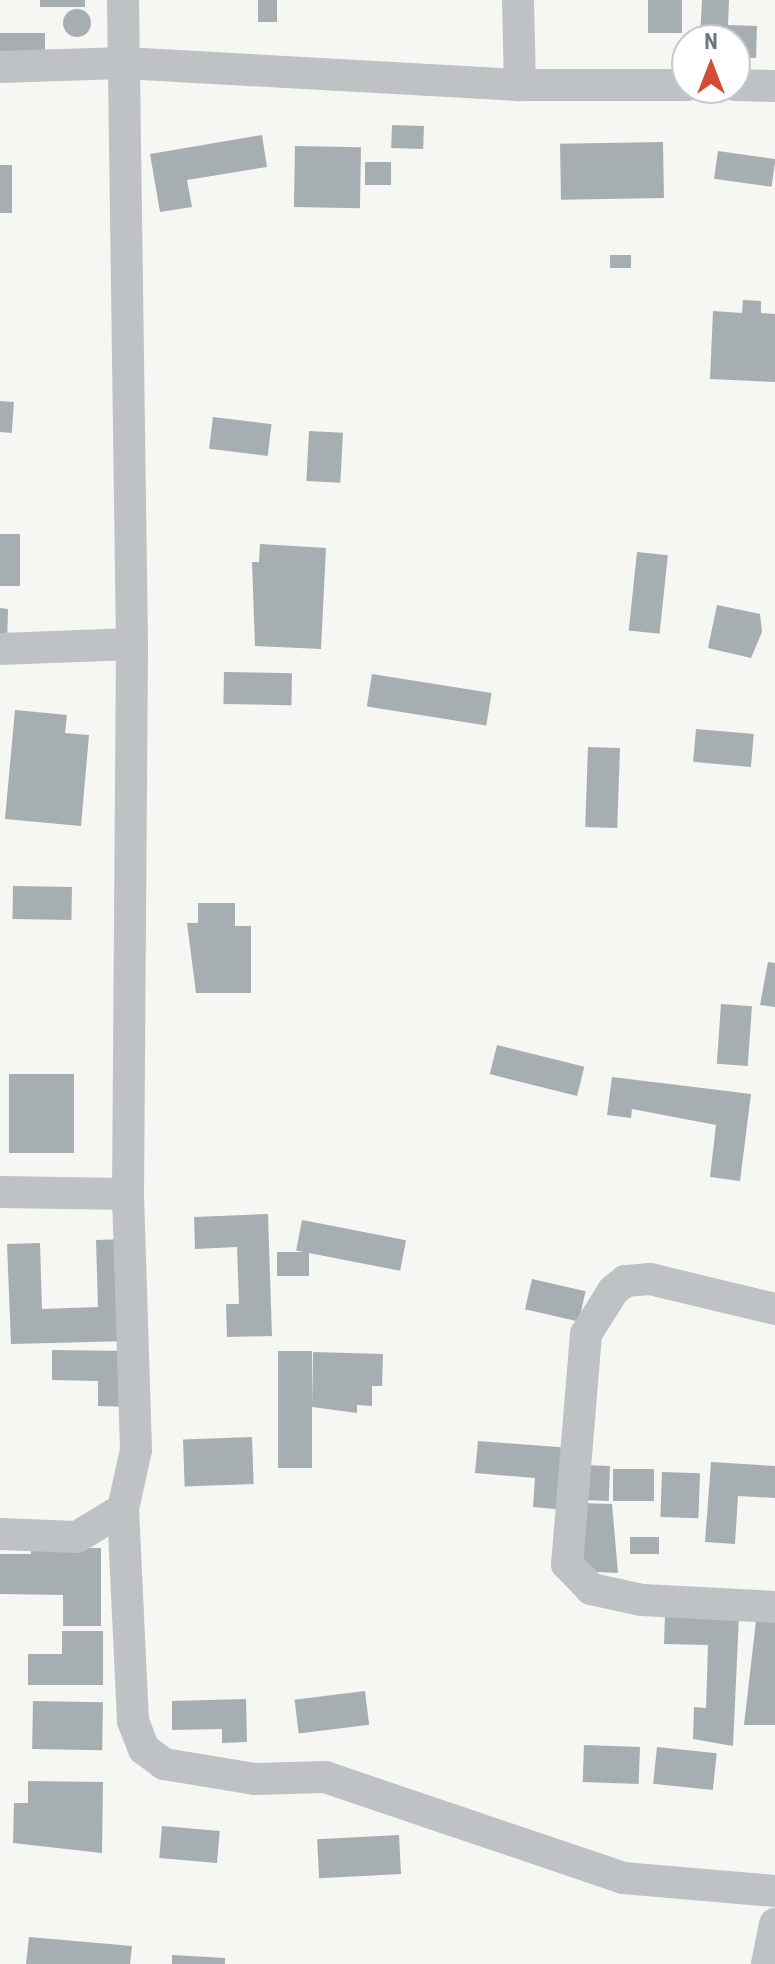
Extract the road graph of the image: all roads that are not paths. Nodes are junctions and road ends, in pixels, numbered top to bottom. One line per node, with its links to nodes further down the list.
1 (123, 0): 3 (street)
2 (518, 0): 5 (street)
3 (124, 63): 4 (street); 5 (street); 9 (street)
4 (0, 67)
5 (520, 85): 6 (street)
6 (671, 85)
7 (751, 85): 8 (street)
8 (775, 86)
9 (132, 644): 10 (street); 12 (street)
10 (0, 649)
11 (0, 1192): 12 (street)
12 (128, 1194): 14 (street)
13 (775, 1309): 16 (street)
14 (123, 1509): 15 (street); 17 (street)
15 (0, 1534)
16 (775, 1607)
17 (775, 1891)
18 (775, 1924): 19 (street)
19 (767, 1964)

